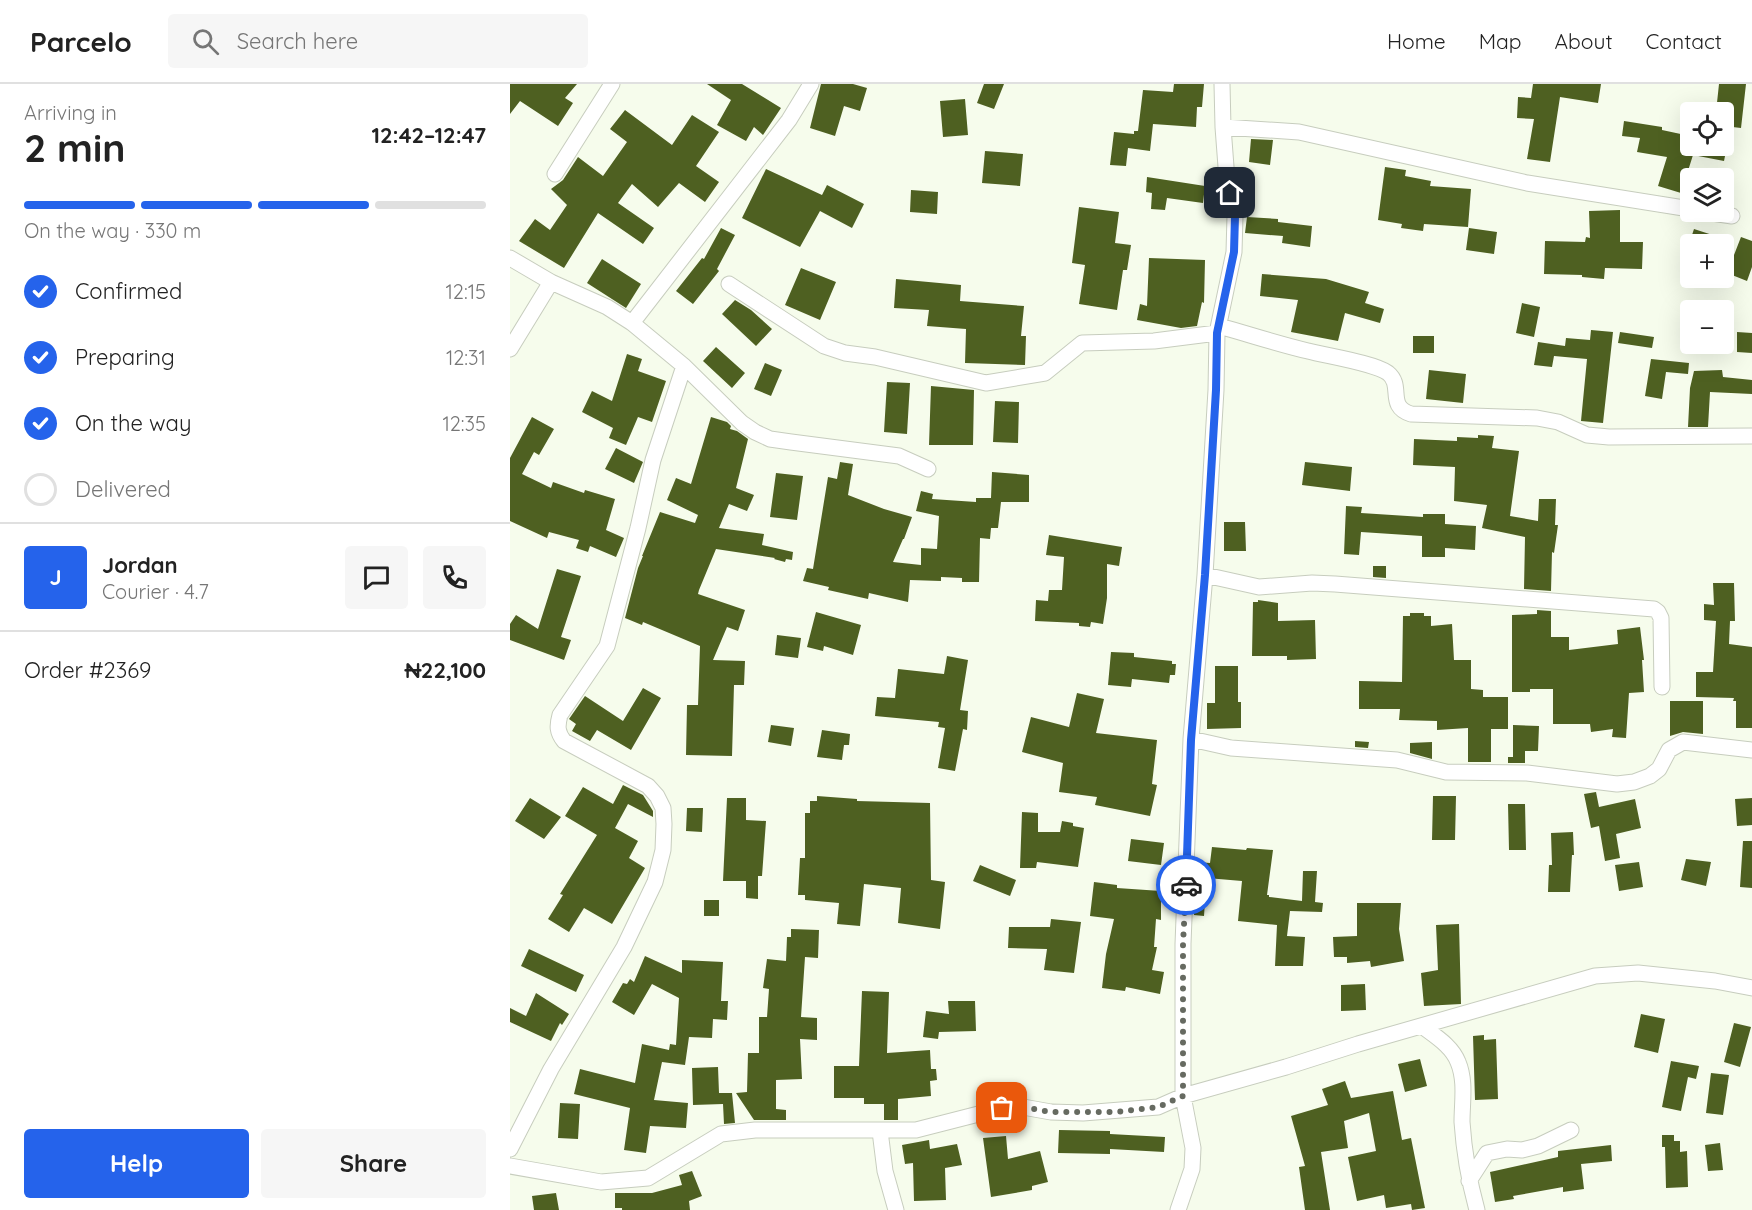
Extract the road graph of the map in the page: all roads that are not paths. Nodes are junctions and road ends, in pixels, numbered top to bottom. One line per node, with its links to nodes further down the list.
1 (612, 84): 5 (street)
2 (811, 84): 10 (street)
3 (1222, 84): 4 (street)
4 (1223, 127): 6 (street); 11 (street)
5 (555, 174)
6 (1680, 207)
7 (510, 258): 8 (street)
8 (551, 282): 10 (street); 12 (street)
9 (729, 284): 11 (street)
10 (632, 323): 13 (street)
11 (1218, 329): 14 (street); 16 (street)
12 (510, 349)
13 (684, 366): 15 (street); 25 (street)
14 (1752, 436)
15 (928, 469)
16 (1205, 575): 17 (street); 18 (street)
17 (1662, 687)
18 (1191, 740): 19 (street); 22 (street)
19 (1752, 750)
20 (1752, 987): 21 (street)
21 (1422, 1026): 22 (street); 27 (street)
22 (1183, 1096): 24 (street); 29 (street)
23 (1571, 1130): 27 (street)
24 (880, 1131): 26 (street); 28 (street)
25 (510, 1149)
26 (510, 1166)
27 (1468, 1181): 30 (street)
28 (896, 1210)
29 (1178, 1210)
30 (1477, 1210)

